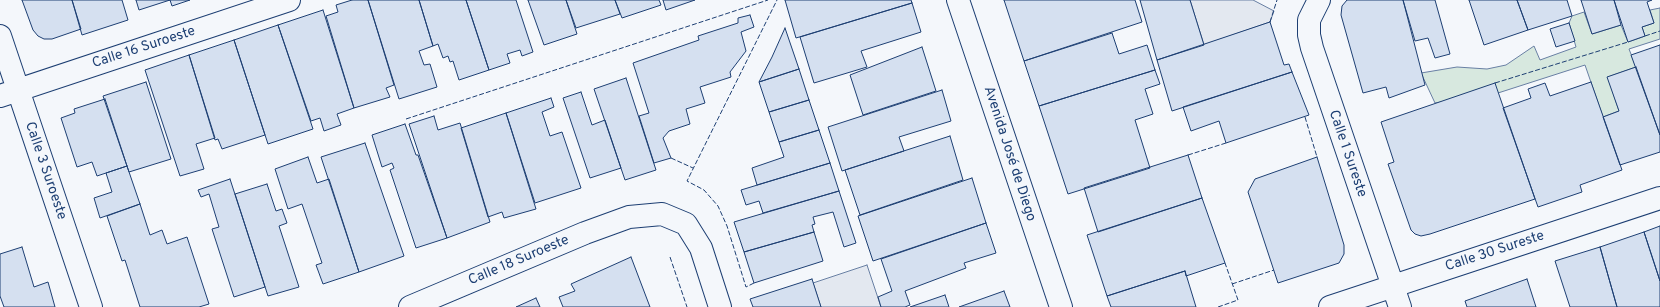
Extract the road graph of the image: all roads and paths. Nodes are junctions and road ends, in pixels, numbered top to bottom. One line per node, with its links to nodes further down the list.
1 (289, 0): 5 (street, Calle 16 Suroeste)
2 (958, 0): 11 (street, Avenida José de Diego)
3 (1319, 0): 7 (street, Calle 1 Sureste)
4 (0, 36): 5 (street, Calle 3 Suroeste)
5 (9, 93): 8 (street, Calle 3 Suroeste)
6 (1660, 198): 7 (street, Calle 30 Sureste)
7 (1392, 286): 12 (street, Calle 30 Sureste); 13 (street, Calle 1 Sureste)
8 (91, 307)
9 (410, 307): 10 (street, Calle 18 Suroeste)
10 (720, 307)
11 (1061, 307)
12 (1330, 307)
13 (1400, 307)

